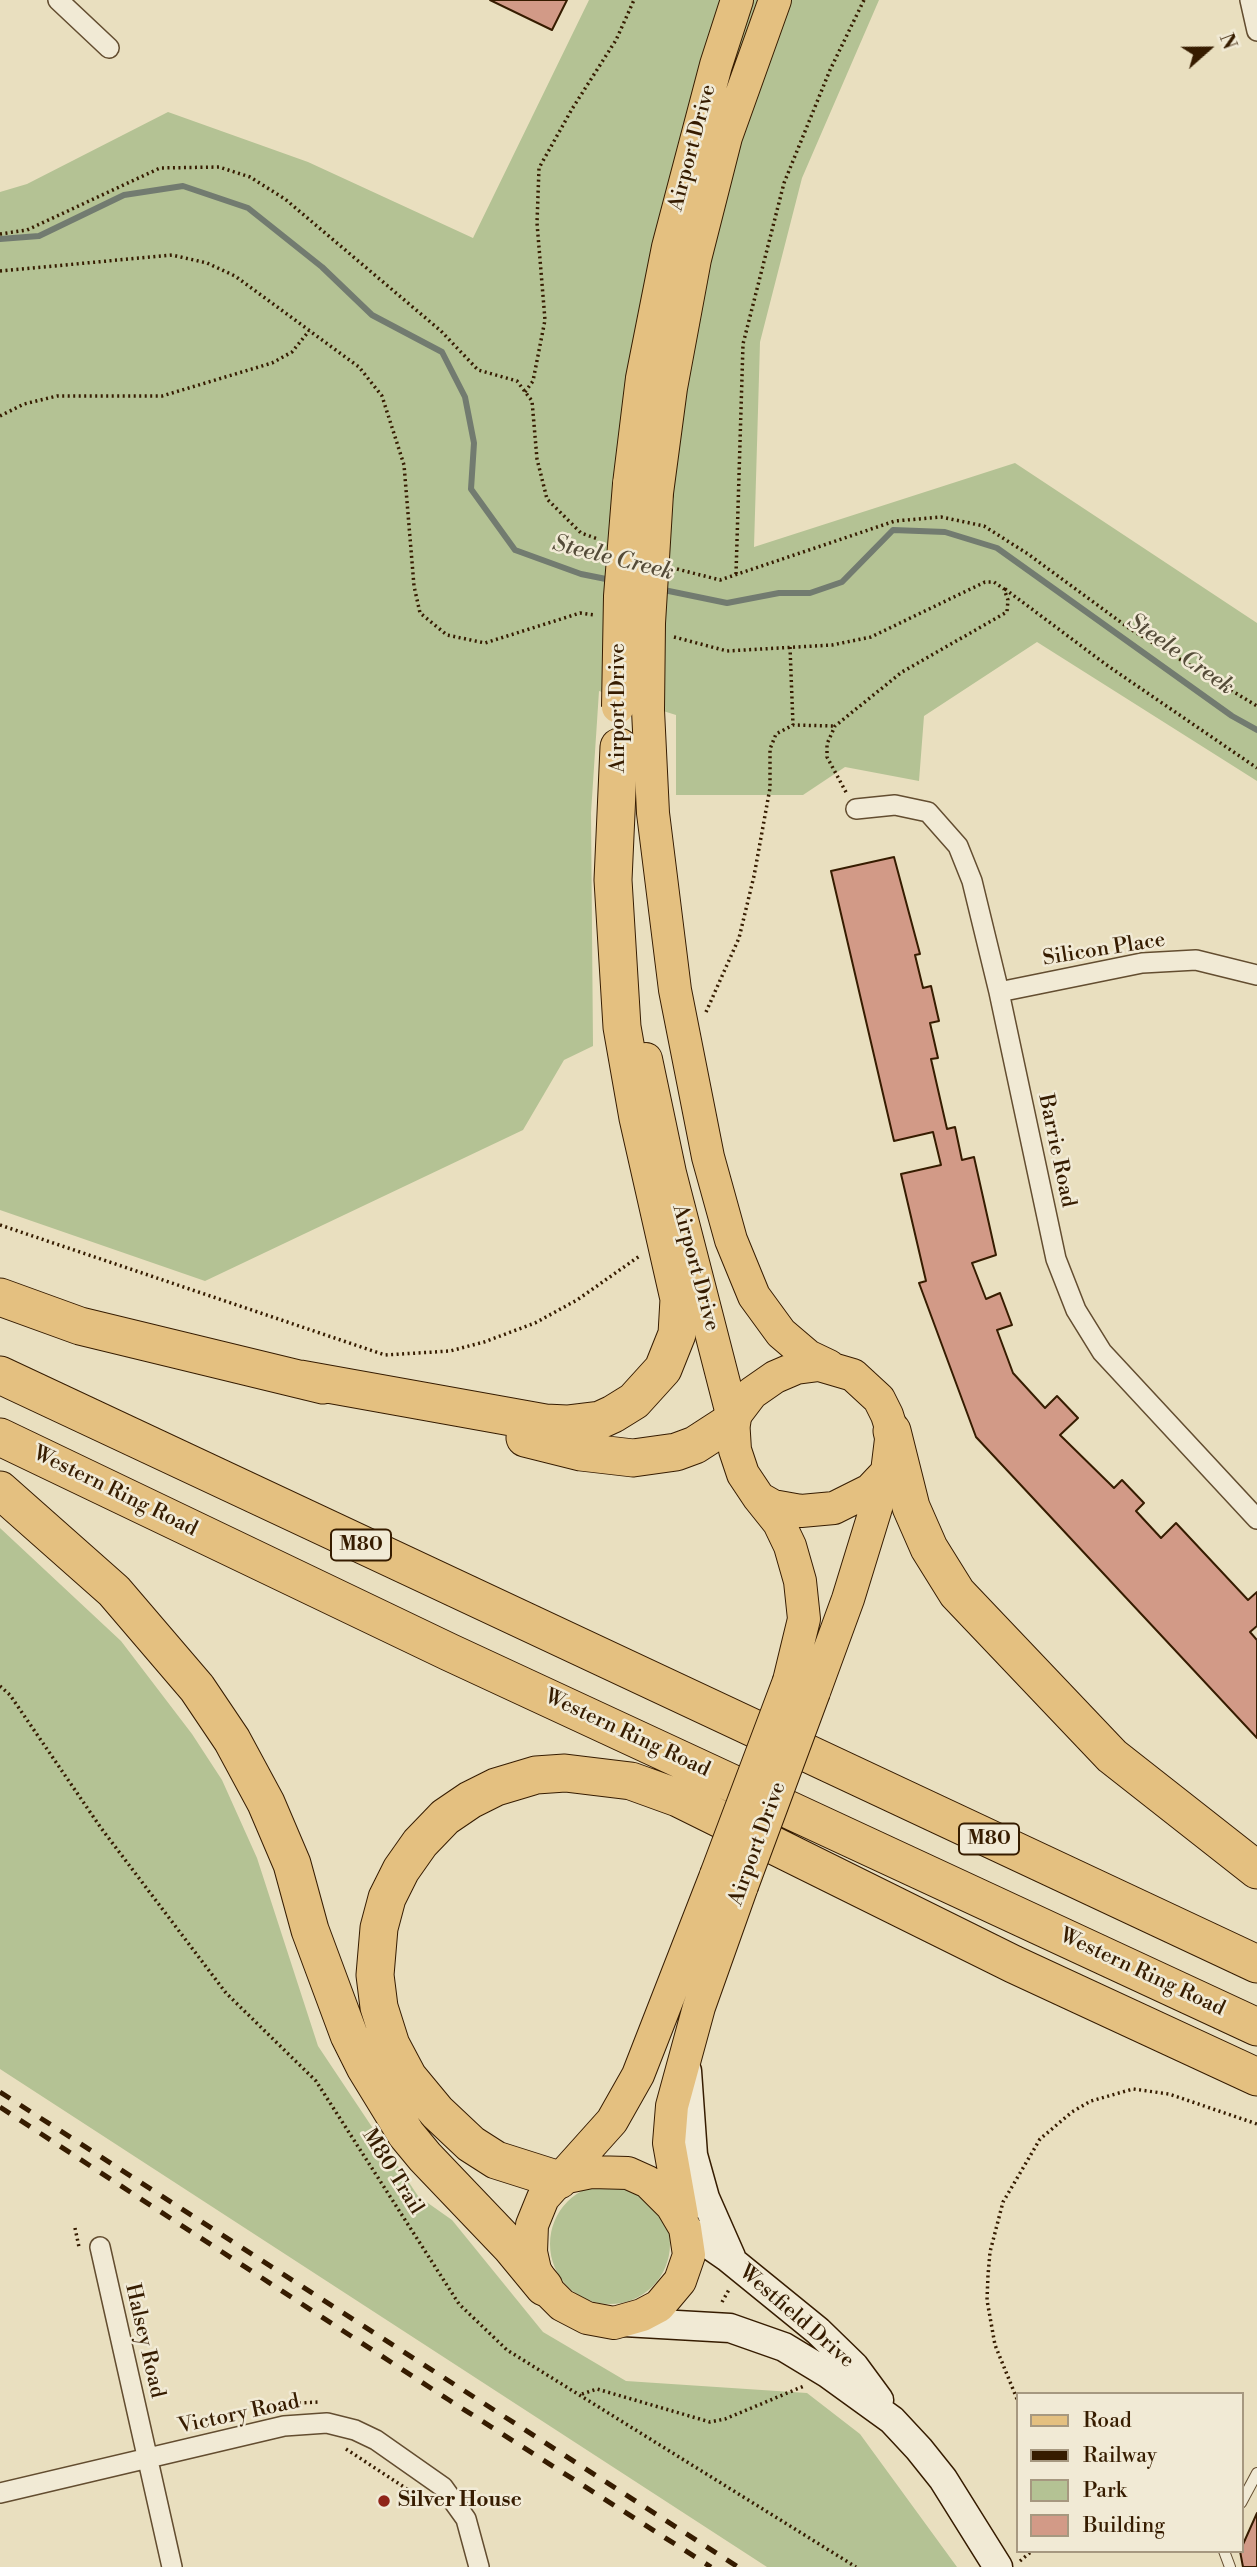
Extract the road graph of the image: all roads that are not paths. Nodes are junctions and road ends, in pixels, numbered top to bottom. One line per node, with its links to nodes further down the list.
1 (737, 0): 7 (main road, Airport Drive)
2 (775, 0): 7 (main road, Airport Drive)
3 (1250, 0): 5 (street)
4 (69, 4): 6 (street)
5 (1257, 31)
6 (109, 48)
7 (643, 489): 8 (main road, Airport Drive, bridge)
8 (633, 708): 9 (main road, Airport Drive); 14 (main road, Airport Drive)
9 (619, 747): 16 (highway); 17 (main road, Airport Drive)
10 (856, 809): 12 (street, Barrie Road)
11 (1257, 975): 12 (street, Silicon Place)
12 (999, 992): 23 (street, Barrie Road)
13 (0, 1297): 16 (highway)
14 (829, 1366): 17 (main road); 18 (main road)
15 (0, 1375): 27 (highway, M80)
16 (299, 1379): 17 (highway)
17 (732, 1420): 22 (main road)
18 (892, 1431): 20 (main road); 25 (highway)
19 (0, 1437): 28 (highway, Western Ring Road / M80)
20 (887, 1472): 22 (main road); 24 (main road, Airport Drive)
21 (0, 1490): 35 (highway)
22 (759, 1497): 24 (main road, Airport Drive)
23 (1257, 1519)
24 (802, 1687): 26 (main road, Airport Drive, bridge)
25 (1257, 1870)
26 (729, 1881): 29 (main road, Airport Drive); 31 (main road, Airport Drive)
27 (1257, 1964)
28 (1257, 2027)
29 (687, 2047): 32 (main road, Airport Drive); 34 (main road)
30 (1257, 2077): 31 (highway)
31 (561, 2179): 32 (main road); 35 (main road)
32 (684, 2225): 34 (main road, Westfield Drive); 36 (main road)
33 (100, 2247): 38 (street, Halsey Road)
34 (737, 2265): 37 (main road, Westfield Drive)
35 (544, 2287): 36 (main road)
36 (621, 2322): 37 (main road, Westfield Drive)
37 (892, 2420): 44 (main road, Westfield Drive)
38 (148, 2458): 40 (street, Victory Road); 42 (street, Halsey Road); 43 (street, Victory Road)
39 (1257, 2473): 41 (lane)
40 (0, 2493)
41 (1243, 2499)
42 (172, 2567)
43 (479, 2567)
44 (998, 2567)

